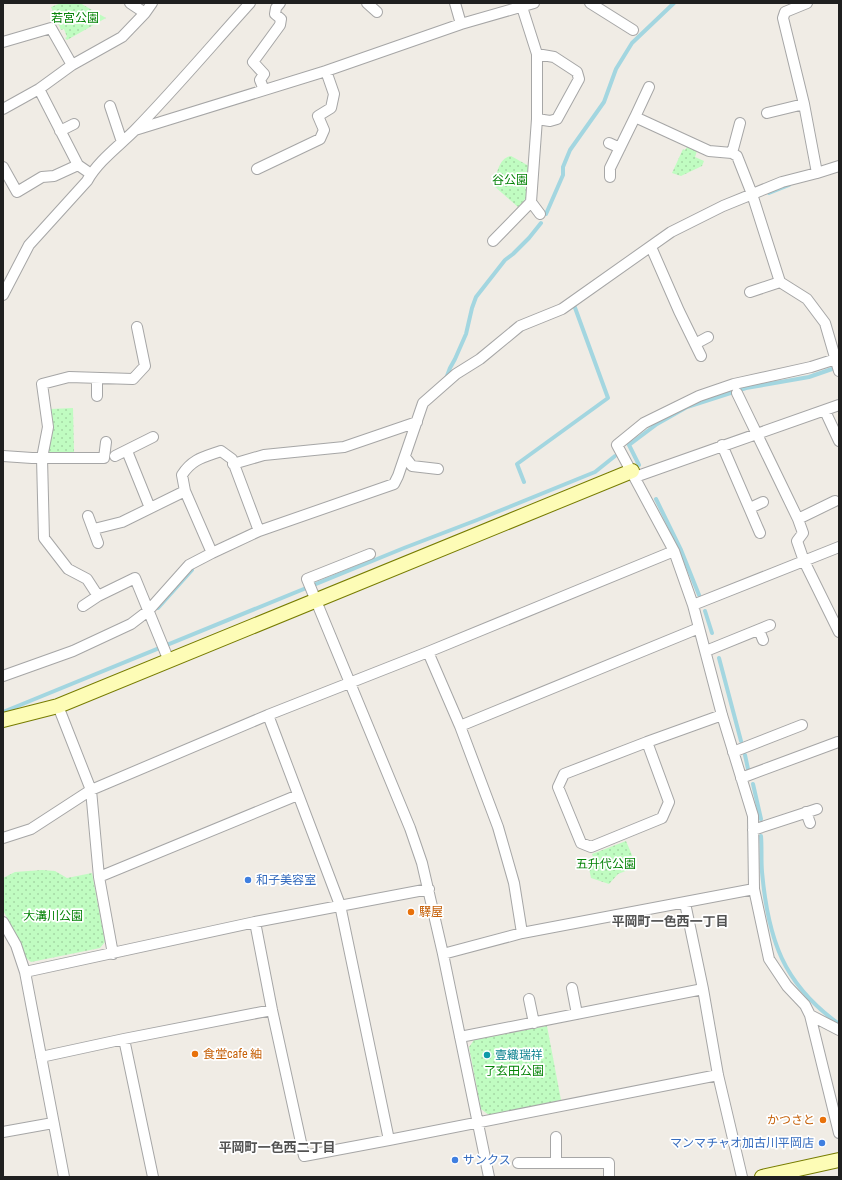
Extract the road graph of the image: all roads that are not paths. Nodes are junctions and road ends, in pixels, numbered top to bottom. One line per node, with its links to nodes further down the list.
1 (130, 3): 12 (street)
2 (152, 3): 12 (street)
3 (250, 3): 30 (street)
4 (280, 3): 21 (street)
5 (367, 3): 11 (street)
6 (456, 3): 13 (street)
7 (534, 3): 10 (street)
8 (590, 3): 14 (street)
9 (807, 3): 22 (street)
10 (522, 7): 13 (street); 16 (street)
11 (377, 12)
12 (145, 13): 17 (street)
13 (461, 24): 18 (street)
14 (633, 30)
15 (3, 42): 17 (street)
16 (538, 54): 27 (street); 27 (street)
17 (72, 65): 20 (street)
18 (326, 71): 21 (street); 38 (street)
19 (649, 87): 26 (street)
20 (38, 89): 24 (street); 31 (street)
21 (264, 90): 30 (street)
22 (804, 104): 25 (street); 40 (street)
23 (110, 106): 32 (street)
24 (3, 109)
25 (767, 113)
26 (635, 117): 34 (street); 35 (street)
27 (537, 119): 44 (street)
28 (740, 122): 35 (street)
29 (74, 124): 31 (street)
30 (135, 130): 32 (street)
31 (60, 131): 36 (street)
32 (122, 142): 41 (street)
33 (609, 143): 34 (street)
34 (620, 148): 42 (street)
35 (732, 153): 43 (street)
36 (78, 164): 39 (street); 41 (street)
37 (839, 166): 40 (street)
38 (257, 169)
39 (4, 172)
40 (817, 173): 43 (street)
41 (91, 174): 49 (street)
42 (610, 176)
43 (752, 194): 47 (street); 48 (street)
44 (531, 202): 45 (street); 46 (street)
45 (540, 214)
46 (493, 241)
47 (651, 247): 54 (street); 63 (street)
48 (780, 282): 50 (street); 56 (street)
49 (5, 285): 51 (street)
50 (750, 292)
51 (3, 295)
52 (137, 327): 58 (street)
53 (708, 337): 54 (street)
54 (695, 344): 55 (street)
55 (701, 356)
56 (837, 358): 57 (street); 76 (street)
57 (839, 370)
58 (97, 378): 60 (street); 73 (street)
59 (737, 394): 64 (street)
60 (97, 396)
61 (839, 405): 62 (street)
62 (824, 411): 64 (street); 66 (street)
63 (417, 422): 72 (street); 74 (street)
64 (756, 434): 68 (street); 83 (street)
65 (154, 437): 69 (street)
66 (839, 441)
67 (106, 442): 73 (street)
68 (722, 445): 76 (street); 81 (street)
69 (127, 450): 71 (street); 80 (street)
70 (3, 456): 73 (street)
71 (114, 456)
72 (405, 457): 75 (street); 85 (street)
73 (42, 458): 93 (street)
74 (233, 464): 77 (street); 85 (street)
75 (438, 469)
76 (634, 474): 89 (street); 94 (street)
77 (185, 491): 80 (street); 90 (street)
78 (835, 501): 83 (street)
79 (763, 502): 81 (street)
80 (150, 508): 84 (street)
81 (750, 508): 86 (street)
82 (88, 516): 84 (street)
83 (798, 519): 92 (street)
84 (94, 529): 87 (street)
85 (259, 531): 90 (street)
86 (760, 533)
87 (98, 543)
88 (839, 547): 92 (street)
89 (674, 552): 95 (street); 104 (street)
90 (212, 553): 97 (street)
91 (370, 554): 94 (street)
92 (804, 561): 95 (street); 101 (street)
93 (98, 596): 96 (street); 97 (street)
94 (317, 600): 105 (street); 107 (street)
95 (693, 605): 99 (street)
96 (83, 606)
97 (148, 611): 105 (street); 106 (street)
98 (770, 625): 100 (street)
99 (699, 628): 103 (street); 113 (street)
100 (759, 630): 102 (street); 103 (street)
101 (839, 632)
102 (763, 640)
103 (706, 651): 110 (street)
104 (428, 652): 107 (street); 113 (street)
105 (169, 661): 108 (street)
106 (3, 676)
107 (351, 683): 109 (street); 126 (street)
108 (58, 706): 111 (street); 118 (street)
109 (268, 715): 118 (street); 119 (street)
110 (722, 715): 114 (street); 116 (street)
111 (3, 720)
112 (802, 725): 116 (street)
113 (460, 726): 132 (street)
114 (647, 742): 114 (street)
115 (838, 742): 117 (street)
116 (733, 752): 117 (street)
117 (741, 778): 123 (street)
118 (91, 790): 124 (street); 125 (street)
119 (298, 795): 125 (street); 129 (street)
120 (817, 809): 121 (street)
121 (806, 812): 122 (street); 123 (street)
122 (810, 823)
123 (753, 830): 127 (street)
124 (3, 838)
125 (99, 877): 133 (street)
126 (429, 890): 129 (street); 134 (street)
127 (754, 890): 128 (street); 141 (street)
128 (685, 903): 132 (street); 137 (street)
129 (340, 905): 131 (street); 153 (street)
130 (3, 922): 135 (street)
131 (255, 922): 133 (street); 139 (street)
132 (522, 933): 134 (street)
133 (113, 954): 135 (street)
134 (443, 954): 144 (street)
135 (25, 972): 146 (street)
136 (572, 988): 140 (street)
137 (703, 989): 140 (street); 147 (street)
138 (529, 999): 142 (street)
139 (272, 1010): 145 (street); 153 (street)
140 (577, 1014): 142 (street)
141 (810, 1015): 143 (street); 151 (street)
142 (534, 1023): 144 (street)
143 (839, 1030)
144 (460, 1037): 149 (street)
145 (124, 1039): 146 (street); 158 (street)
146 (41, 1057): 148 (street)
147 (718, 1075): 149 (street); 161 (street)
148 (53, 1123): 150 (street); 157 (street)
149 (477, 1123): 153 (street); 159 (street)
150 (3, 1132)
151 (839, 1133)
152 (556, 1137): 156 (street)
153 (389, 1140)
154 (839, 1160): 162 (street)
155 (518, 1163): 156 (street)
156 (556, 1163): 160 (street)
157 (64, 1177)
158 (153, 1177)
159 (488, 1177)
160 (609, 1177)
161 (742, 1177)
162 (762, 1177)

